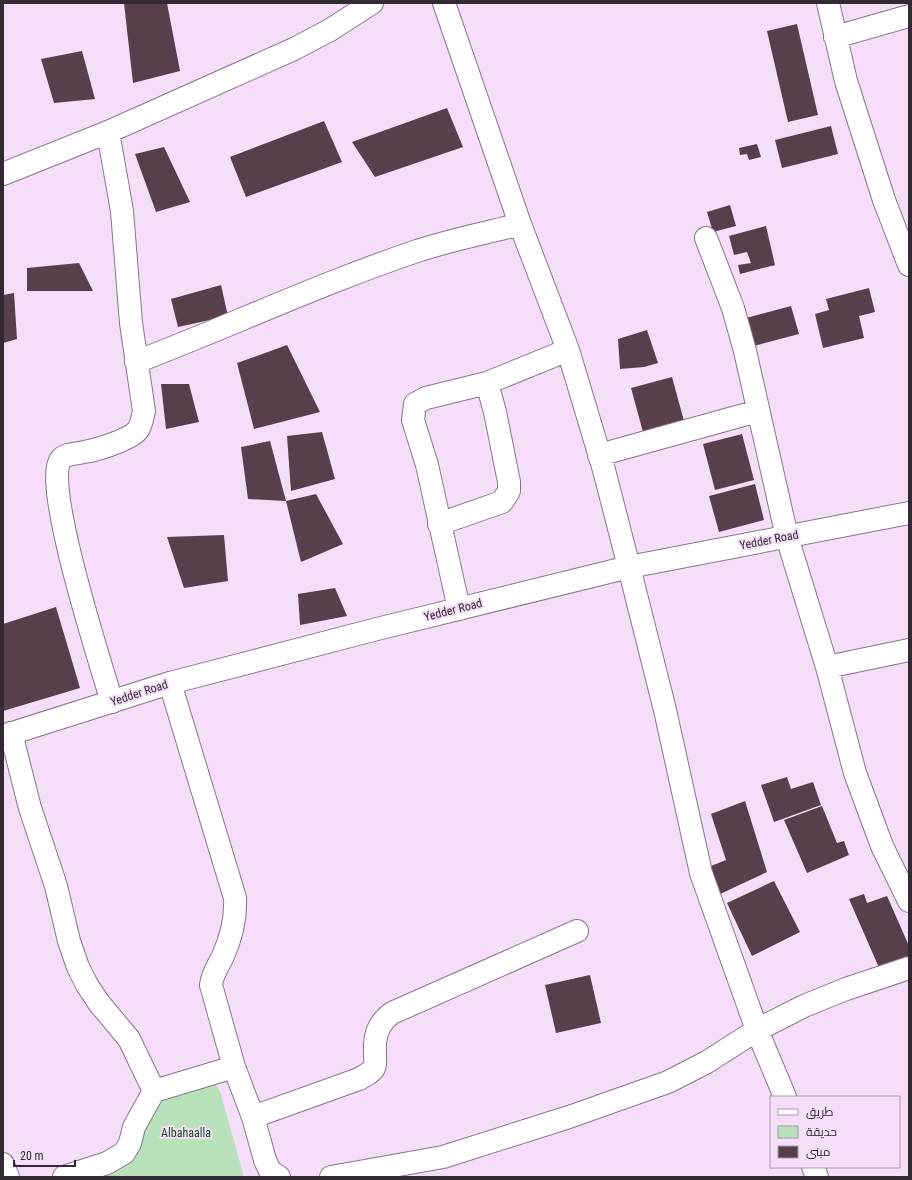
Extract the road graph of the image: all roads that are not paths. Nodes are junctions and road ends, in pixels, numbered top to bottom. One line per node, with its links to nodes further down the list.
1 (372, 3): 6 (street)
2 (444, 3): 8 (street)
3 (828, 3): 5 (street)
4 (909, 16): 5 (street)
5 (835, 37): 10 (street)
6 (108, 132): 7 (street); 12 (street)
7 (3, 174)
8 (520, 224): 11 (street); 12 (street)
9 (706, 238): 14 (street)
10 (909, 264)
11 (568, 350): 13 (street); 15 (street)
12 (136, 362): 24 (street)
13 (487, 383): 17 (street); 17 (street)
14 (758, 411): 15 (street); 18 (street)
15 (599, 455): 19 (street)
16 (909, 513): 18 (street, Yedder Road)
17 (439, 524): 20 (street)
18 (786, 537): 19 (street, Yedder Road); 22 (street)
19 (629, 567): 20 (street, Yedder Road); 29 (street)
20 (459, 609): 23 (street, Yedder Road)
21 (909, 650): 22 (street)
22 (827, 666): 26 (street)
23 (170, 683): 24 (street, Yedder Road); 30 (street)
24 (112, 702): 25 (street, Yedder Road)
25 (7, 734): 31 (street)
26 (909, 901)
27 (577, 932): 33 (street)
28 (909, 968): 29 (street)
29 (757, 1030): 32 (street); 35 (street)
30 (234, 1067): 31 (street); 33 (street)
31 (154, 1091): 37 (street)
32 (785, 1096)
33 (253, 1117): 38 (street)
34 (3, 1164): 36 (street)
35 (422, 1169): 39 (street)
36 (8, 1177)
37 (64, 1177)
38 (279, 1177)
39 (331, 1177)

